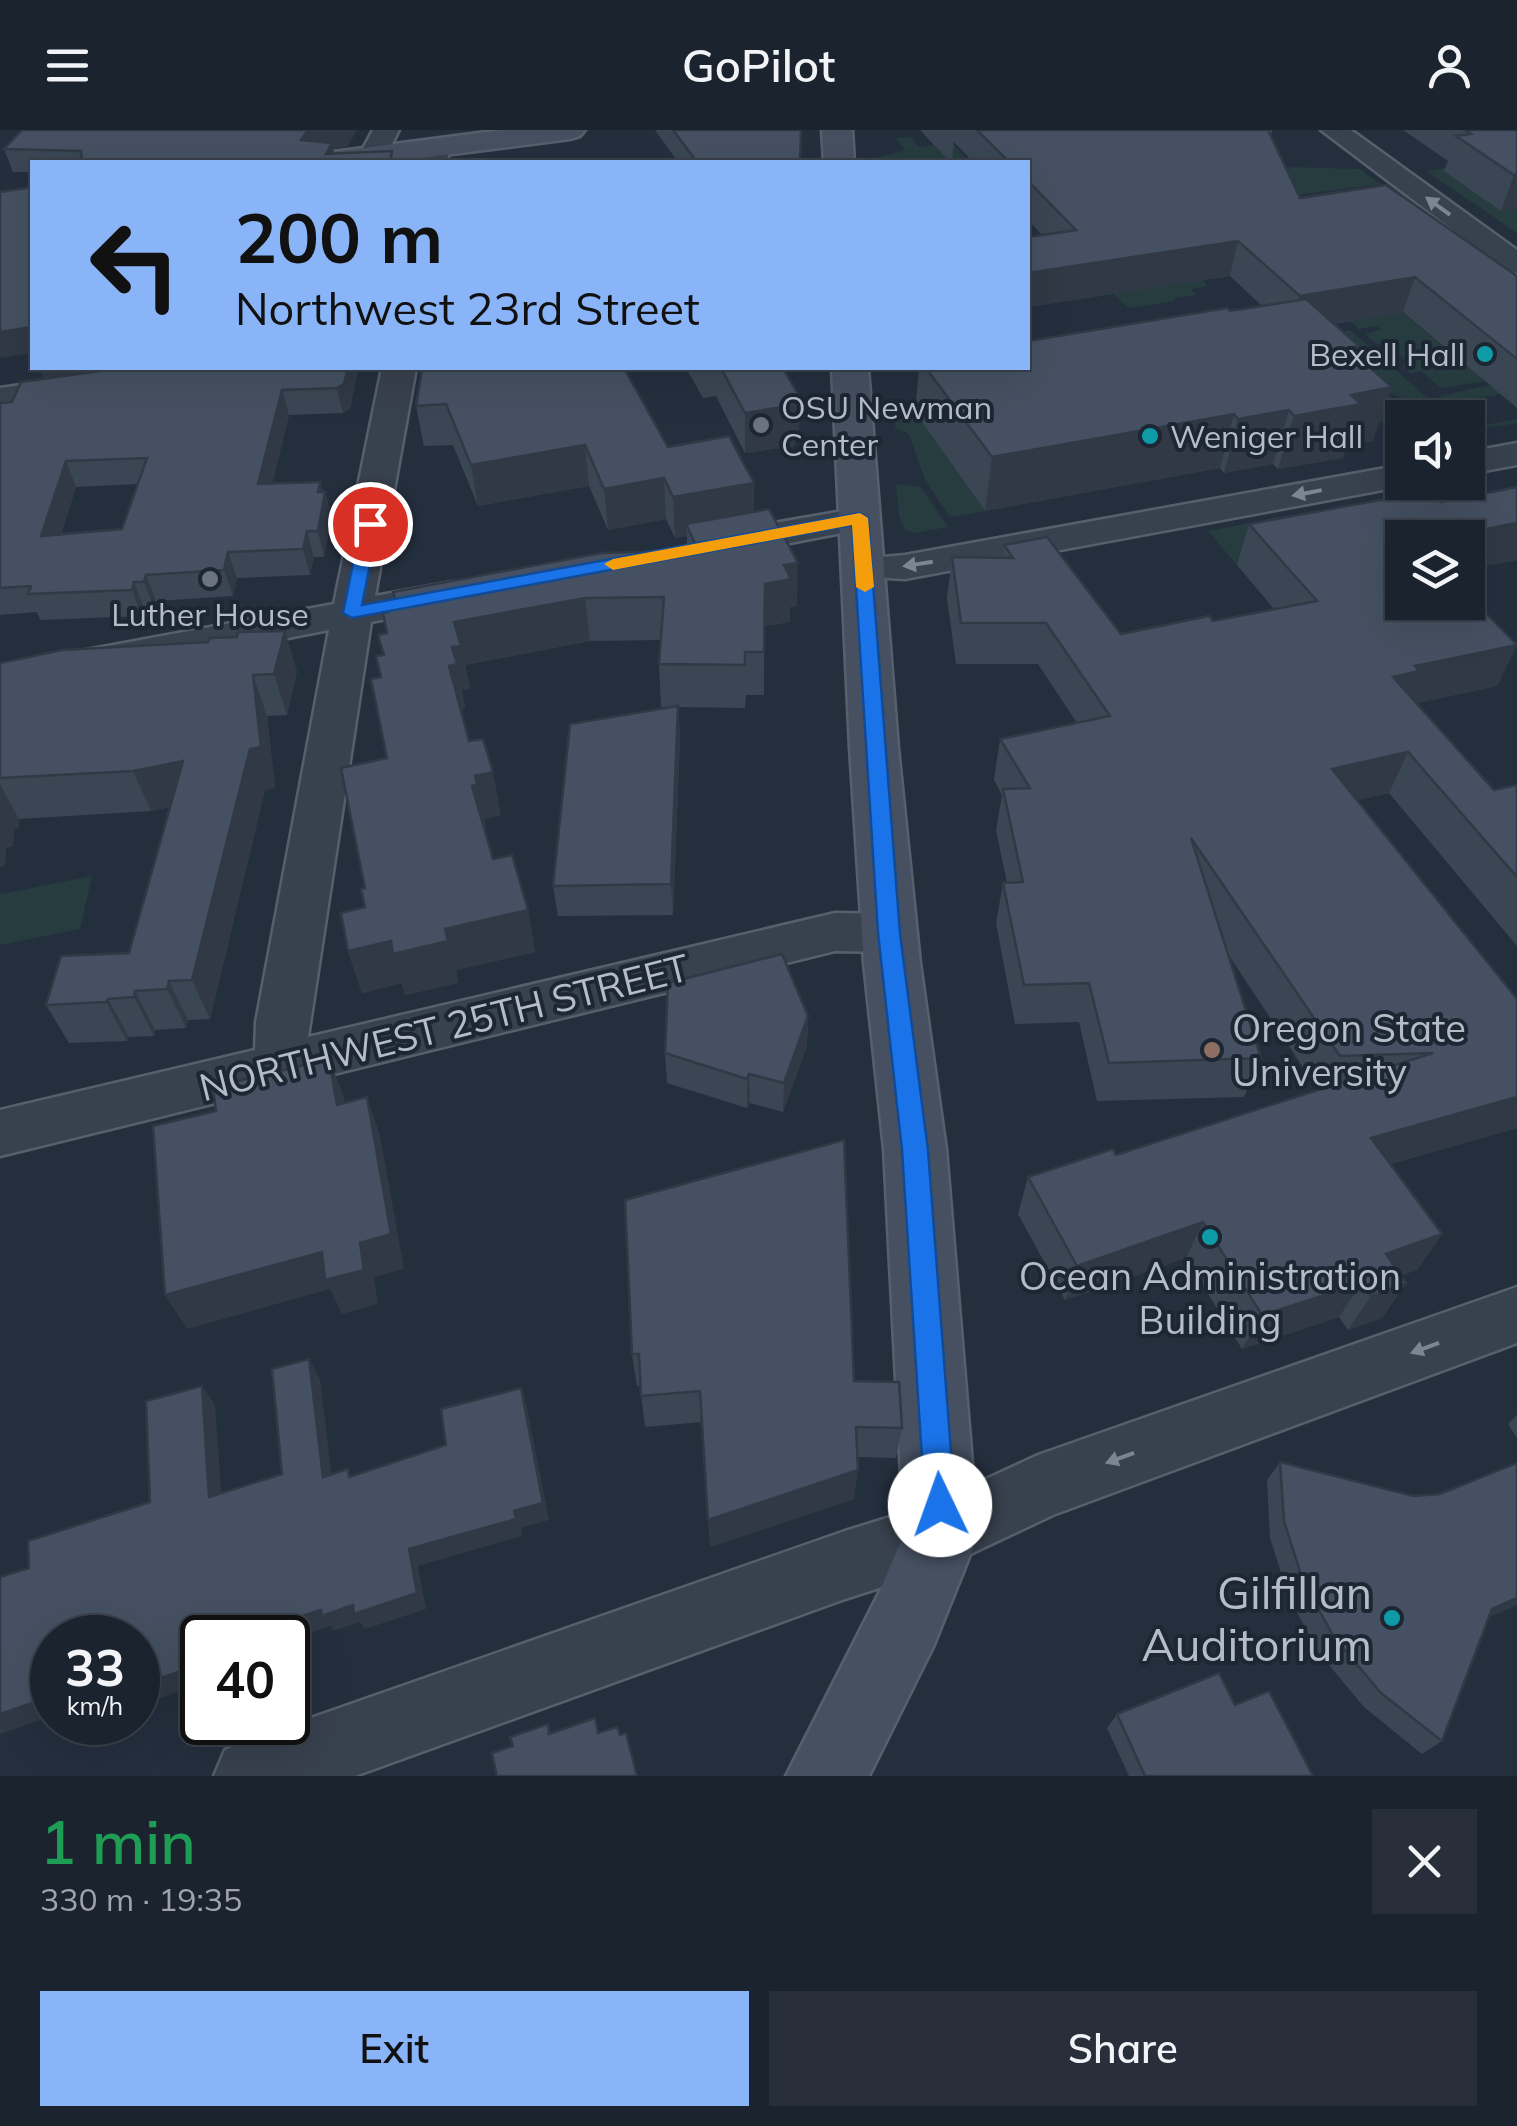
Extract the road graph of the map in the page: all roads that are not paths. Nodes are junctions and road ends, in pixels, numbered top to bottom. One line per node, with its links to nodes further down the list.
1 (570, 130): 5 (street)
2 (837, 130): 7 (street)
3 (1334, 130): 8 (street, one-way to 3)
4 (380, 143): 5 (street); 6 (street)
5 (434, 155)
6 (331, 160)
7 (839, 160)
8 (1504, 244): 9 (street)
9 (1517, 264)
10 (188, 370): 13 (street)
11 (399, 370): 20 (street)
12 (850, 370): 17 (street)
13 (0, 398)
14 (1517, 454): 15 (street)
15 (1485, 460)
16 (1385, 479): 17 (street, one-way to 17)
17 (862, 543): 18 (street); 22 (street)
18 (688, 550)
19 (498, 586): 20 (street)
20 (352, 613): 21 (street); 23 (street)
21 (0, 680)
22 (889, 933): 23 (street, NORTHWEST 25TH STREET); 26 (street)
23 (281, 1066): 24 (street, NORTHWEST 25TH STREET)
24 (0, 1133)
25 (1517, 1315): 26 (street, one-way to 26)
26 (941, 1535): 27 (street); 28 (street)
27 (252, 1776)
28 (826, 1776)

